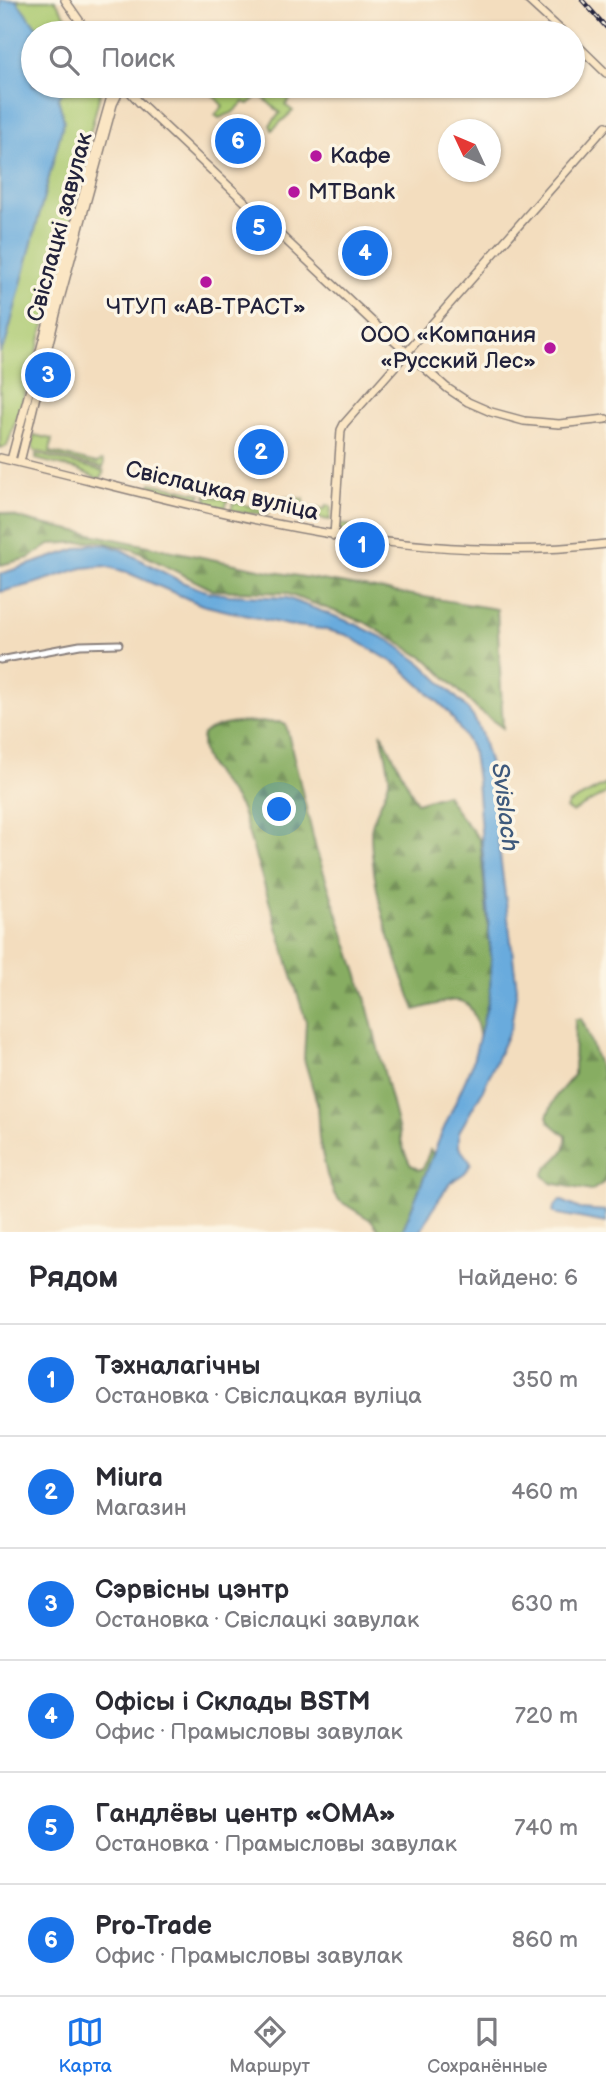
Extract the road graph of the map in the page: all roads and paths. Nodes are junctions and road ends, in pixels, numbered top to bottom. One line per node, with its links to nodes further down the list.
1 (65, 0): 3 (street)
2 (528, 0): 4 (street)
3 (80, 21)
4 (551, 21)
5 (585, 53): 6 (street)
6 (606, 73)
7 (111, 98): 15 (street, Свіслацкі завулак)
8 (120, 98): 10 (street)
9 (136, 98): 12 (street)
10 (114, 100): 16 (street, Свіслацкі завулак)
11 (606, 126): 12 (street)
12 (407, 354): 13 (street); 17 (street)
13 (606, 419)
14 (0, 458): 15 (street, Свіслацкая вуліца)
15 (11, 460): 16 (street, Свіслацкая вуліца)
16 (20, 463): 17 (street, Свіслацкая вуліца)
17 (334, 536): 18 (street, Свіслацкая вуліца)
18 (606, 544)
19 (119, 644): 20 (street)
20 (0, 660)

